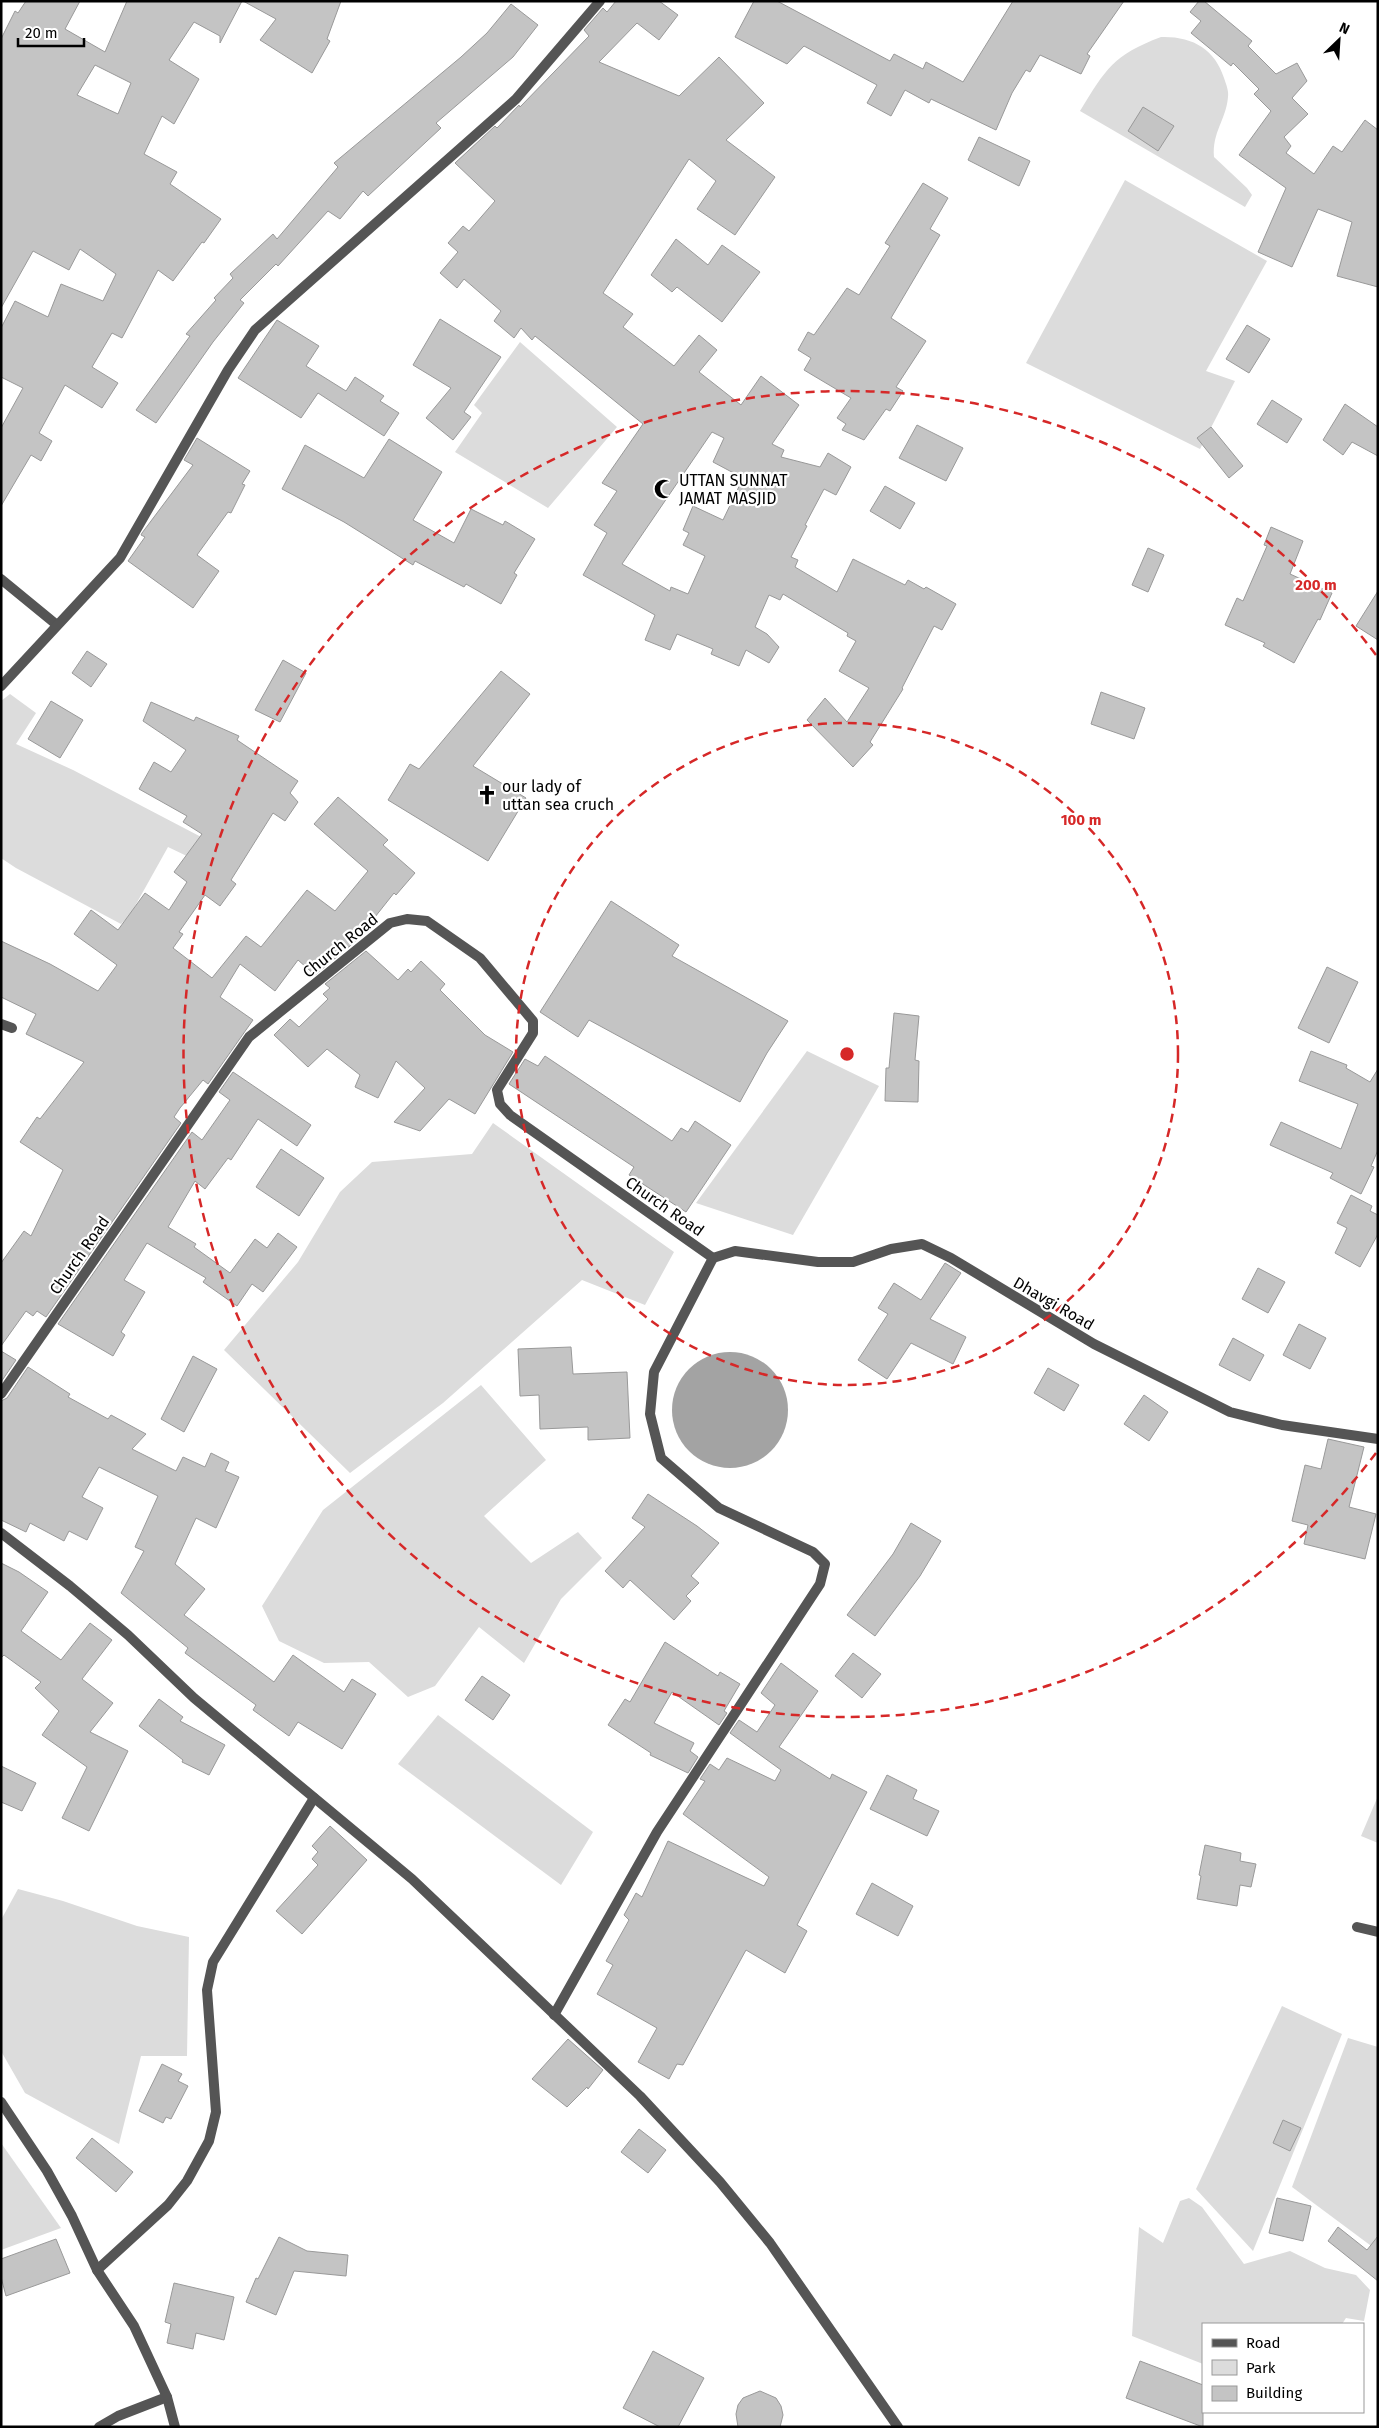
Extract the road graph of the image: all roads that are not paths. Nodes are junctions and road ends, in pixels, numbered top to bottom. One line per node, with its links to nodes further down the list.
1 (600, 1): 3 (street)
2 (1, 579): 3 (street)
3 (57, 625): 4 (street)
4 (1, 686)
5 (1, 1024): 6 (street)
6 (12, 1028)
7 (713, 1258): 8 (street, Church Road); 9 (street, Dhavgi Road); 14 (street)
8 (1, 1394)
9 (1378, 1439)
10 (1, 1533): 11 (street)
11 (314, 1798): 14 (street); 16 (street)
12 (1358, 1927): 13 (street)
13 (1378, 1932)
14 (554, 2015): 20 (street)
15 (1, 2102): 16 (street)
16 (97, 2270): 17 (street)
17 (167, 2397): 18 (street); 19 (street)
18 (99, 2427)
19 (175, 2427)
20 (898, 2427)

